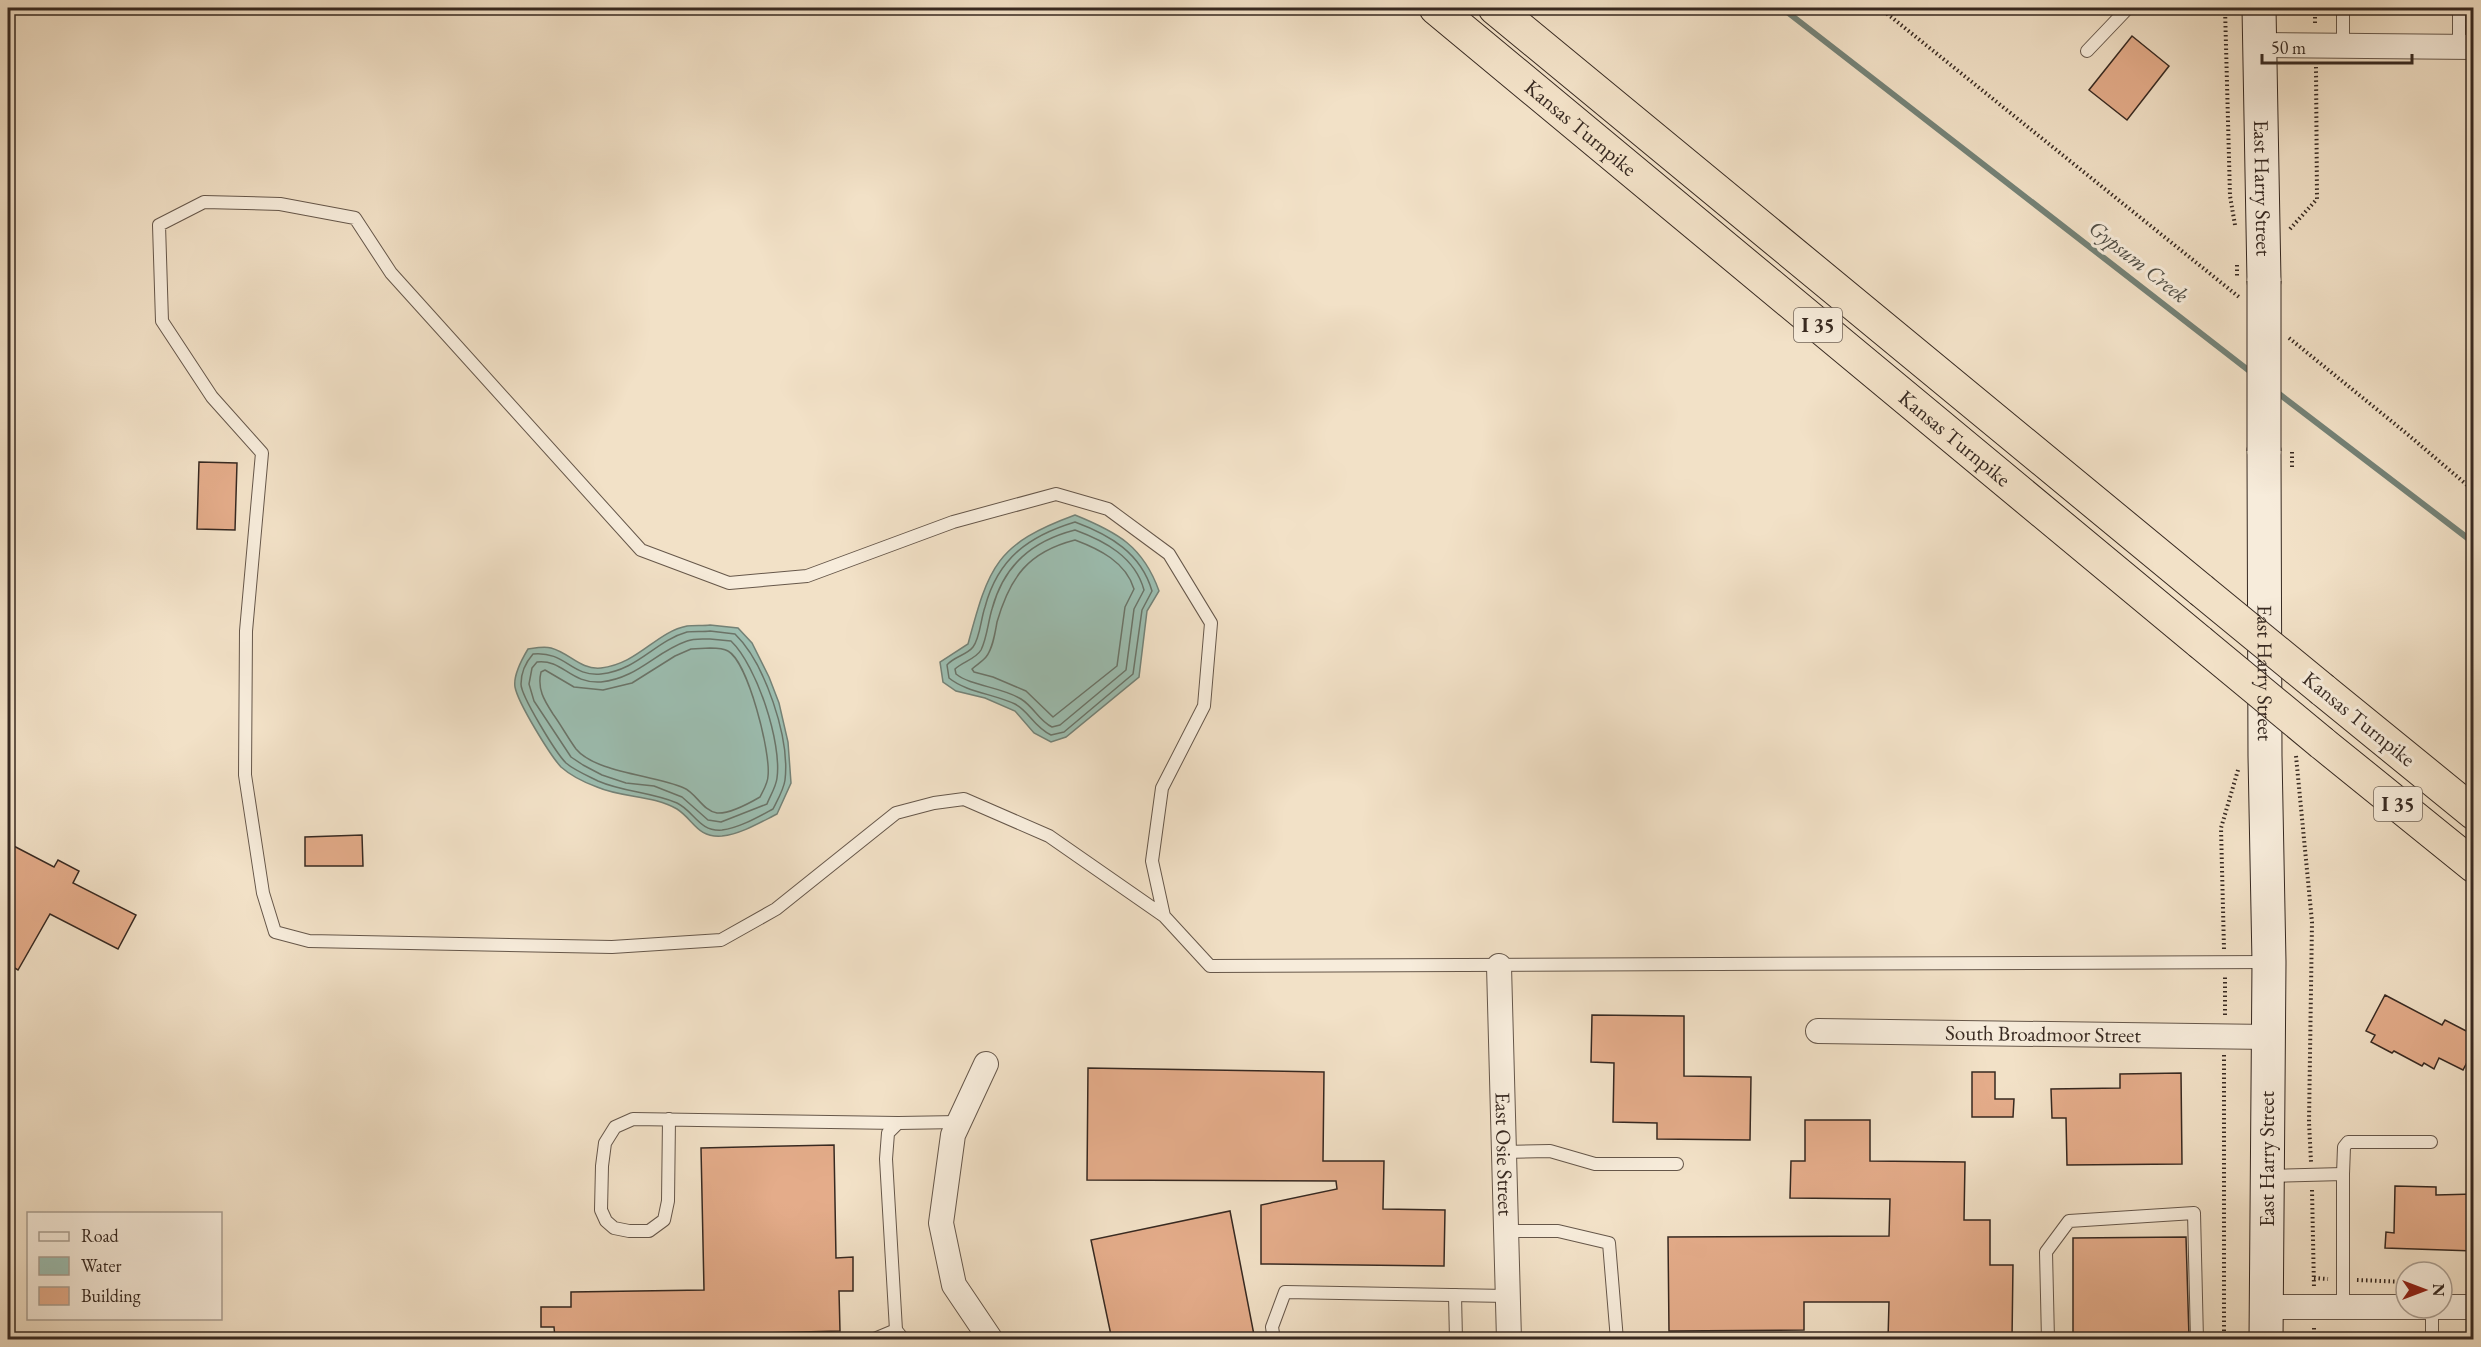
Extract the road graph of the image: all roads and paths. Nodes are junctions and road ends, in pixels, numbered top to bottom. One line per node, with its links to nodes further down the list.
1 (1436, 8): 23 (highway, Kansas Turnpike / I 35, bridge)
2 (1494, 8): 25 (highway, Kansas Turnpike / I 35, bridge)
3 (1880, 8): 18 (path)
4 (2128, 8): 13 (lane)
5 (2226, 8): 15 (path)
6 (2259, 8): 10 (main road, East Harry Street)
7 (2315, 8): 11 (path)
8 (2343, 8): 12 (lane)
9 (2459, 8): 14 (lane)
10 (2259, 45): 11 (street); 18 (main road, East Harry Street)
11 (2316, 46): 12 (street); 16 (path)
12 (2343, 46): 14 (street)
13 (2087, 51)
14 (2470, 51)
15 (2236, 231)
16 (2290, 239)
17 (2236, 254): 18 (path)
18 (2248, 282): 29 (main road, East Harry Street, bridge)
19 (2288, 337): 22 (path)
20 (2292, 469): 21 (path)
21 (2292, 480)
22 (2474, 491)
23 (2309, 745): 26 (highway, Kansas Turnpike / I 35); 42 (path)
24 (2238, 758): 28 (path)
25 (2474, 813)
26 (2474, 866)
27 (1164, 916): 27 (lane); 30 (lane)
28 (2225, 962): 29 (lane); 30 (lane); 32 (path)
29 (2269, 962): 33 (main road, East Harry Street)
30 (1499, 966): 39 (street, East Osie Street)
31 (1818, 1031): 32 (street, South Broadmoor Street)
32 (2225, 1036): 33 (street, South Broadmoor Street); 63 (path)
33 (2268, 1037): 43 (main road, East Harry Street)
34 (986, 1064): 36 (street)
35 (669, 1119): 35 (lane); 37 (lane)
36 (959, 1122): 37 (lane); 56 (street)
37 (898, 1123): 54 (lane)
38 (2431, 1142): 41 (lane)
39 (1503, 1152): 40 (lane); 44 (street, East Osie Street)
40 (1677, 1164)
41 (2343, 1174): 42 (lane); 50 (lane)
42 (2312, 1175): 43 (lane); 49 (path)
43 (2267, 1176): 47 (main road, East Harry Street)
44 (1505, 1231): 46 (street, East Osie Street); 60 (lane)
45 (1449, 1295): 46 (lane); 57 (lane); 58 (lane)
46 (1507, 1296): 59 (street, East Osie Street)
47 (2266, 1307): 49 (street); 64 (main road, East Harry Street)
48 (2474, 1307): 51 (street)
49 (2314, 1308): 50 (street); 65 (path)
50 (2343, 1308): 52 (street)
51 (2454, 1308)
52 (2394, 1309)
53 (2432, 1320): 66 (lane)
54 (900, 1335): 55 (lane)
55 (872, 1340)
56 (991, 1340)
57 (1274, 1340)
58 (1456, 1340)
59 (1509, 1340)
60 (1617, 1340)
61 (2048, 1340): 62 (lane)
62 (2197, 1340)
63 (2224, 1340)
64 (2266, 1340)
65 (2314, 1340)
66 (2432, 1340)

